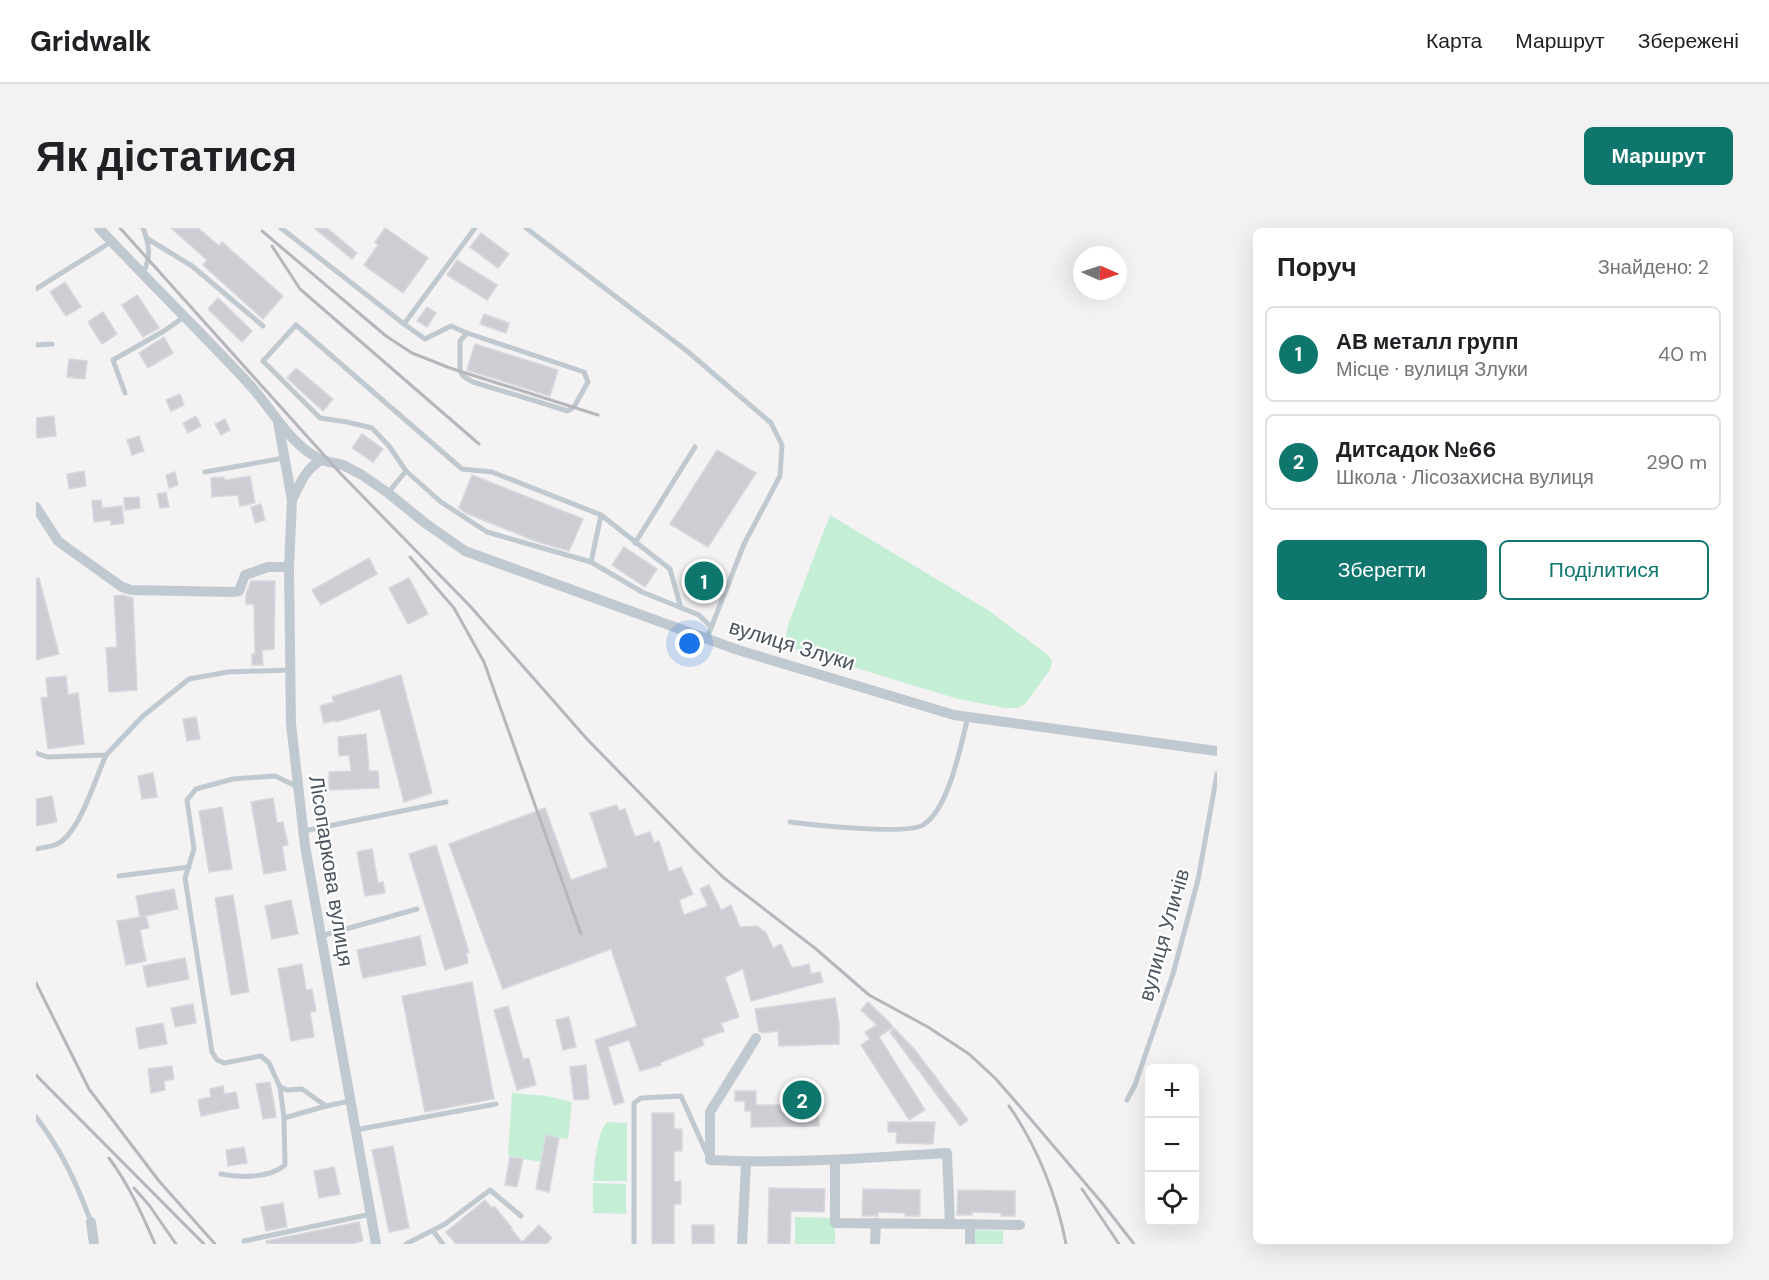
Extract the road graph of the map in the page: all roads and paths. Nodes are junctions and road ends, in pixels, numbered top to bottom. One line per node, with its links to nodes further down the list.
1 (99, 228): 7 (street, вулиця Злуки)
2 (143, 228): 6 (lane)
3 (281, 228): 11 (lane)
4 (475, 228): 11 (lane)
5 (526, 228): 31 (lane)
6 (148, 239): 8 (lane); 12 (lane)
7 (111, 242): 8 (street, вулиця Злуки); 9 (lane)
8 (143, 274): 10 (street, вулиця Злуки)
9 (36, 289)
10 (184, 317): 16 (lane); 17 (street, вулиця Злуки)
11 (404, 324): 13 (lane)
12 (263, 326)
13 (467, 333): 13 (lane)
14 (52, 344): 15 (lane)
15 (36, 345)
16 (125, 393)
17 (278, 422): 19 (street, Лісопаркова вулиця); 20 (street, вулиця Злуки)
18 (695, 447): 27 (lane)
19 (286, 457): 22 (lane); 24 (street, Лісопаркова вулиця)
20 (321, 460): 23 (street, вулиця Злуки); 24 (street, Лісопаркова вулиця)
21 (406, 471): 23 (lane); 26 (lane); 28 (lane)
22 (205, 472)
23 (388, 493): 32 (street, вулиця Злуки)
24 (292, 500): 29 (street, Лісопаркова вулиця)
25 (36, 507): 29 (street)
26 (601, 515): 27 (lane); 28 (lane)
27 (635, 543): 30 (lane)
28 (591, 562): 30 (lane)
29 (289, 567): 33 (street, Лісопаркова вулиця)
30 (681, 608): 31 (lane)
31 (711, 627): 32 (lane)
32 (707, 638): 34 (street, вулиця Злуки)
33 (290, 670): 37 (lane); 39 (street, Лісопаркова вулиця)
34 (968, 717): 35 (street, вулиця Злуки); 41 (lane)
35 (1217, 751)
36 (36, 753): 37 (lane)
37 (106, 755): 43 (lane)
38 (1217, 774): 50 (lane, вулиця Уличів)
39 (298, 787): 42 (street, Лісопаркова вулиця); 44 (lane)
40 (446, 802): 42 (lane)
41 (790, 822)
42 (304, 831): 47 (street, Лісопаркова вулиця)
43 (36, 849)
44 (189, 867): 45 (lane); 49 (lane)
45 (119, 876)
46 (417, 909): 47 (lane)
47 (321, 936): 51 (street, Лісопаркова вулиця)
48 (756, 1038): 57 (street)
49 (280, 1087): 53 (lane); 55 (lane)
50 (1127, 1100)
51 (350, 1101): 53 (lane); 56 (street, Лісопаркова вулиця)
52 (496, 1104): 56 (lane)
53 (326, 1106): 55 (lane)
54 (36, 1117): 63 (lane)
55 (284, 1118): 60 (lane)
56 (355, 1130): 61 (street, Лісопаркова вулиця)
57 (710, 1160): 59 (street); 74 (lane)
58 (835, 1160): 59 (street); 64 (street); 65 (street)
59 (746, 1162): 75 (street)
60 (222, 1174)
61 (370, 1214): 69 (lane); 71 (street, Лісопаркова вулиця)
62 (521, 1216): 68 (lane)
63 (91, 1222): 70 (street)
64 (876, 1223): 65 (street); 76 (street)
65 (950, 1224): 66 (street)
66 (970, 1224): 67 (street); 77 (street)
67 (1020, 1225)
68 (433, 1231): 72 (lane); 73 (lane)
69 (244, 1241)
70 (94, 1244)
71 (376, 1244)
72 (406, 1244)
73 (443, 1244)
74 (634, 1244)
75 (742, 1244)
76 (875, 1244)
77 (970, 1244)

